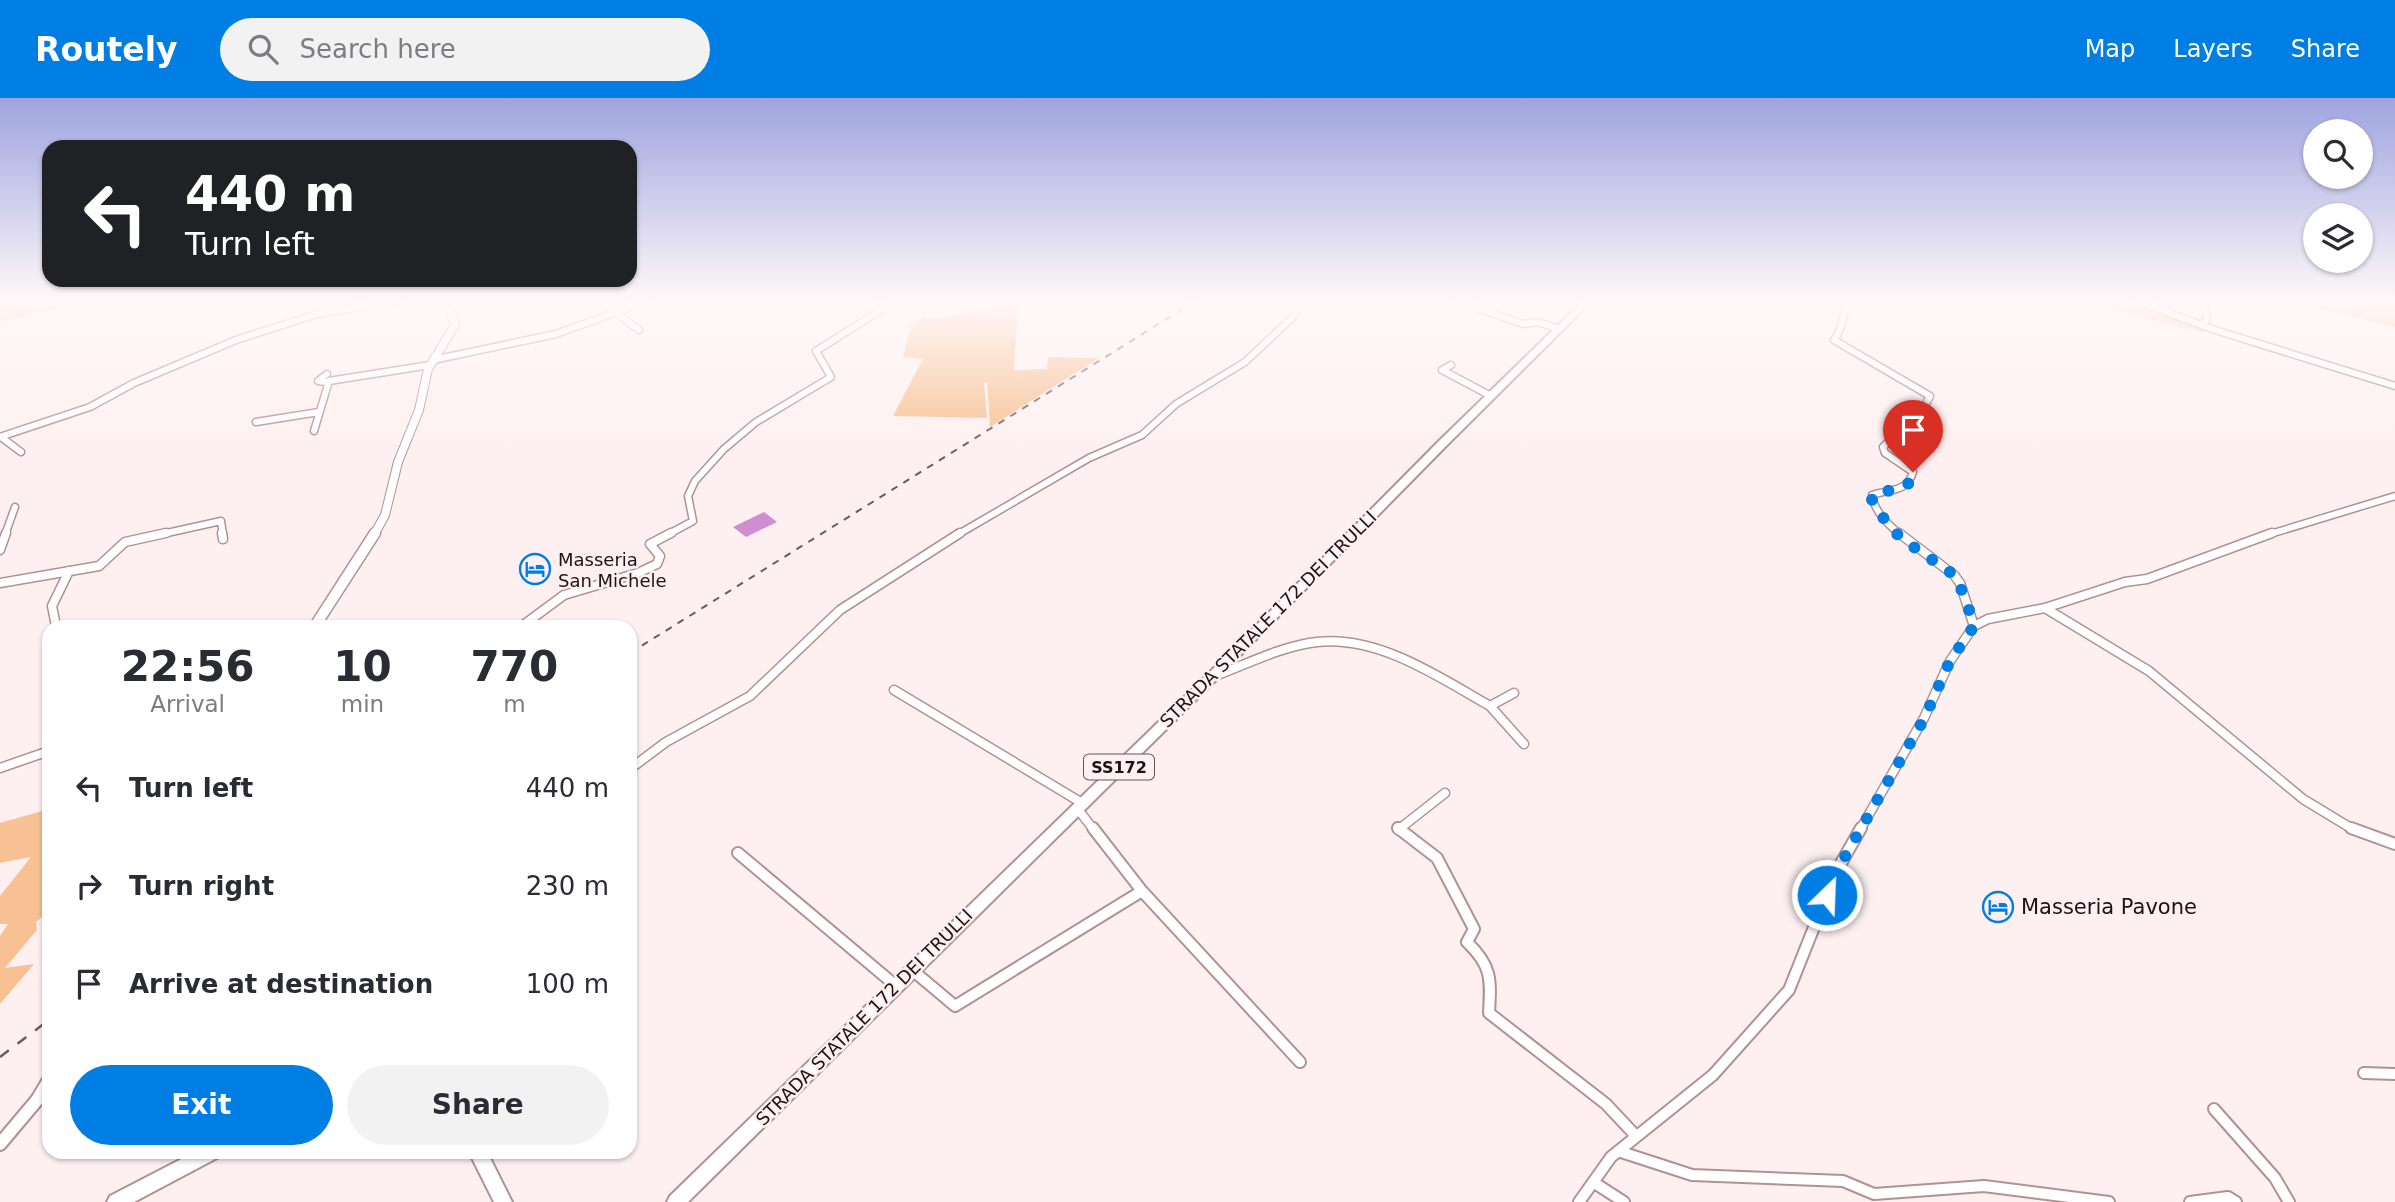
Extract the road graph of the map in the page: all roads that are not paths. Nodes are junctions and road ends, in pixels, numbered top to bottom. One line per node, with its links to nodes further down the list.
1 (209, 352): 16 (street)
2 (438, 352): 9 (street)
3 (481, 352): 9 (street)
4 (818, 352): 27 (street)
5 (1256, 352): 35 (street)
6 (1536, 352): 12 (main road, STRADA STATALE 172 DEI TRULLI / SS172)
7 (1854, 352): 28 (street)
8 (2285, 352): 11 (street)
9 (431, 363): 13 (street); 26 (street)
10 (1451, 365): 12 (street)
11 (2395, 386)
12 (1491, 396): 29 (main road, STRADA STATALE 172 DEI TRULLI / SS172)
13 (319, 412): 14 (street); 15 (street)
14 (256, 422)
15 (314, 431)
16 (1, 437): 17 (street)
17 (21, 452)
18 (2395, 496): 24 (street)
19 (15, 508): 21 (street)
20 (223, 539): 22 (street)
21 (0, 550)
22 (69, 571): 23 (street); 25 (street)
23 (0, 583)
24 (2045, 608): 28 (street); 39 (street)
25 (55, 620)
26 (318, 620)
27 (530, 620)
28 (1974, 626): 49 (street)
29 (1212, 677): 32 (street); 38 (main road, STRADA STATALE 172 DEI TRULLI / SS172)
30 (894, 690): 38 (street)
31 (1514, 693): 32 (street)
32 (1490, 706): 33 (street)
33 (1524, 744)
34 (42, 753): 36 (street)
35 (637, 764)
36 (0, 768)
37 (1445, 793): 49 (street)
38 (1079, 805): 41 (street); 42 (main road, STRADA STATALE 172 DEI TRULLI / SS172)
39 (2395, 844)
40 (738, 853): 43 (street)
41 (1142, 891): 42 (street); 44 (street)
42 (911, 970): 43 (main road, STRADA STATALE 172 DEI TRULLI / SS172)
43 (895, 985): 57 (main road, STRADA STATALE 172 DEI TRULLI / SS172)
44 (1300, 1062)
45 (2364, 1073): 46 (street)
46 (2395, 1074)
47 (42, 1092): 50 (street)
48 (2214, 1109): 63 (street)
49 (1636, 1136): 51 (street)
50 (0, 1144)
51 (1618, 1151): 54 (street); 60 (street)
52 (198, 1159): 55 (main road)
53 (482, 1159): 56 (main road)
54 (1593, 1182): 58 (street); 59 (street)
55 (116, 1202)
56 (503, 1202)
57 (676, 1202)
58 (1579, 1202)
59 (1623, 1202)
60 (2109, 1202)
61 (2190, 1202): 62 (street)
62 (2236, 1202)
63 (2289, 1202)

